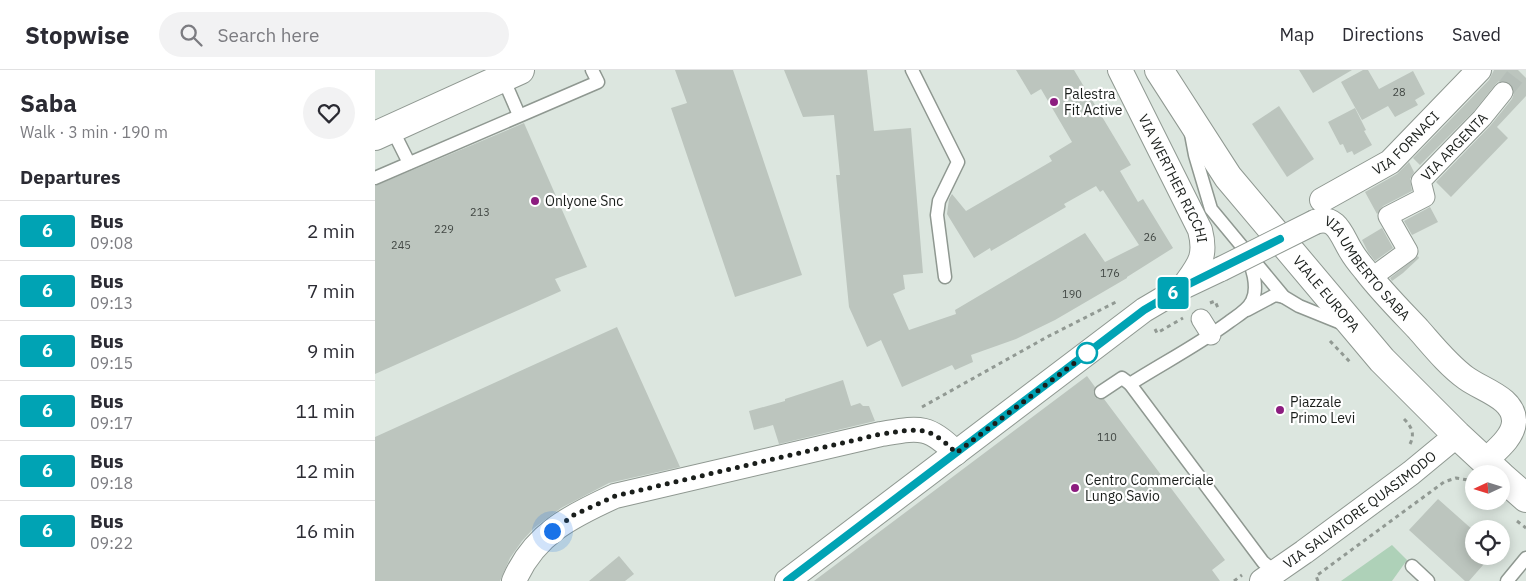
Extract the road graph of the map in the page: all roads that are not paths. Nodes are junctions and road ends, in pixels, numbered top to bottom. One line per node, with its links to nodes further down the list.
1 (592, 70): 8 (lane)
2 (912, 70): 15 (lane)
3 (1120, 70): 17 (street, VIA WERTHER RICCHI)
4 (1159, 70): 9 (main road, VIALE EUROPA)
5 (1479, 70): 13 (street, VIA FORNACI)
6 (512, 74): 8 (lane); 10 (main road)
7 (1503, 92): 16 (street, VIA ARGENTA)
8 (519, 115): 11 (lane)
9 (1188, 117): 14 (lane); 21 (main road, VIALE EUROPA)
10 (384, 132): 11 (lane)
11 (409, 163): 12 (lane)
12 (375, 178)
13 (1318, 211): 16 (street, VIA UMBERTO SABA); 17 (street, VIA UMBERTO SABA, bridge)
14 (1245, 250): 18 (lane); 19 (lane)
15 (945, 277)
16 (1371, 278): 28 (street, VIA UMBERTO SABA)
17 (1183, 287): 26 (street, VIA UMBERTO SABA)
18 (1284, 297): 19 (lane); 21 (lane)
19 (1244, 311): 22 (lane)
20 (1201, 319): 22 (street)
21 (1355, 328): 25 (main road, VIALE EUROPA)
22 (1211, 335): 23 (lane)
23 (1130, 384): 24 (lane); 33 (lane)
24 (1101, 392)
25 (1457, 435): 27 (main road, VIALE EUROPA); 33 (street, VIA SALVATORE QUASIMODO)
26 (956, 453): 34 (street); 35 (street, VIA UMBERTO SABA)
27 (1482, 465)
28 (1494, 465)
29 (1510, 487): 30 (main road, VIALE EUROPA)
30 (1526, 498)
31 (1526, 558): 37 (lane)
32 (1412, 566): 36 (lane)
33 (1273, 578)
34 (514, 581)
35 (787, 581)
36 (1428, 581)
37 (1507, 581)

